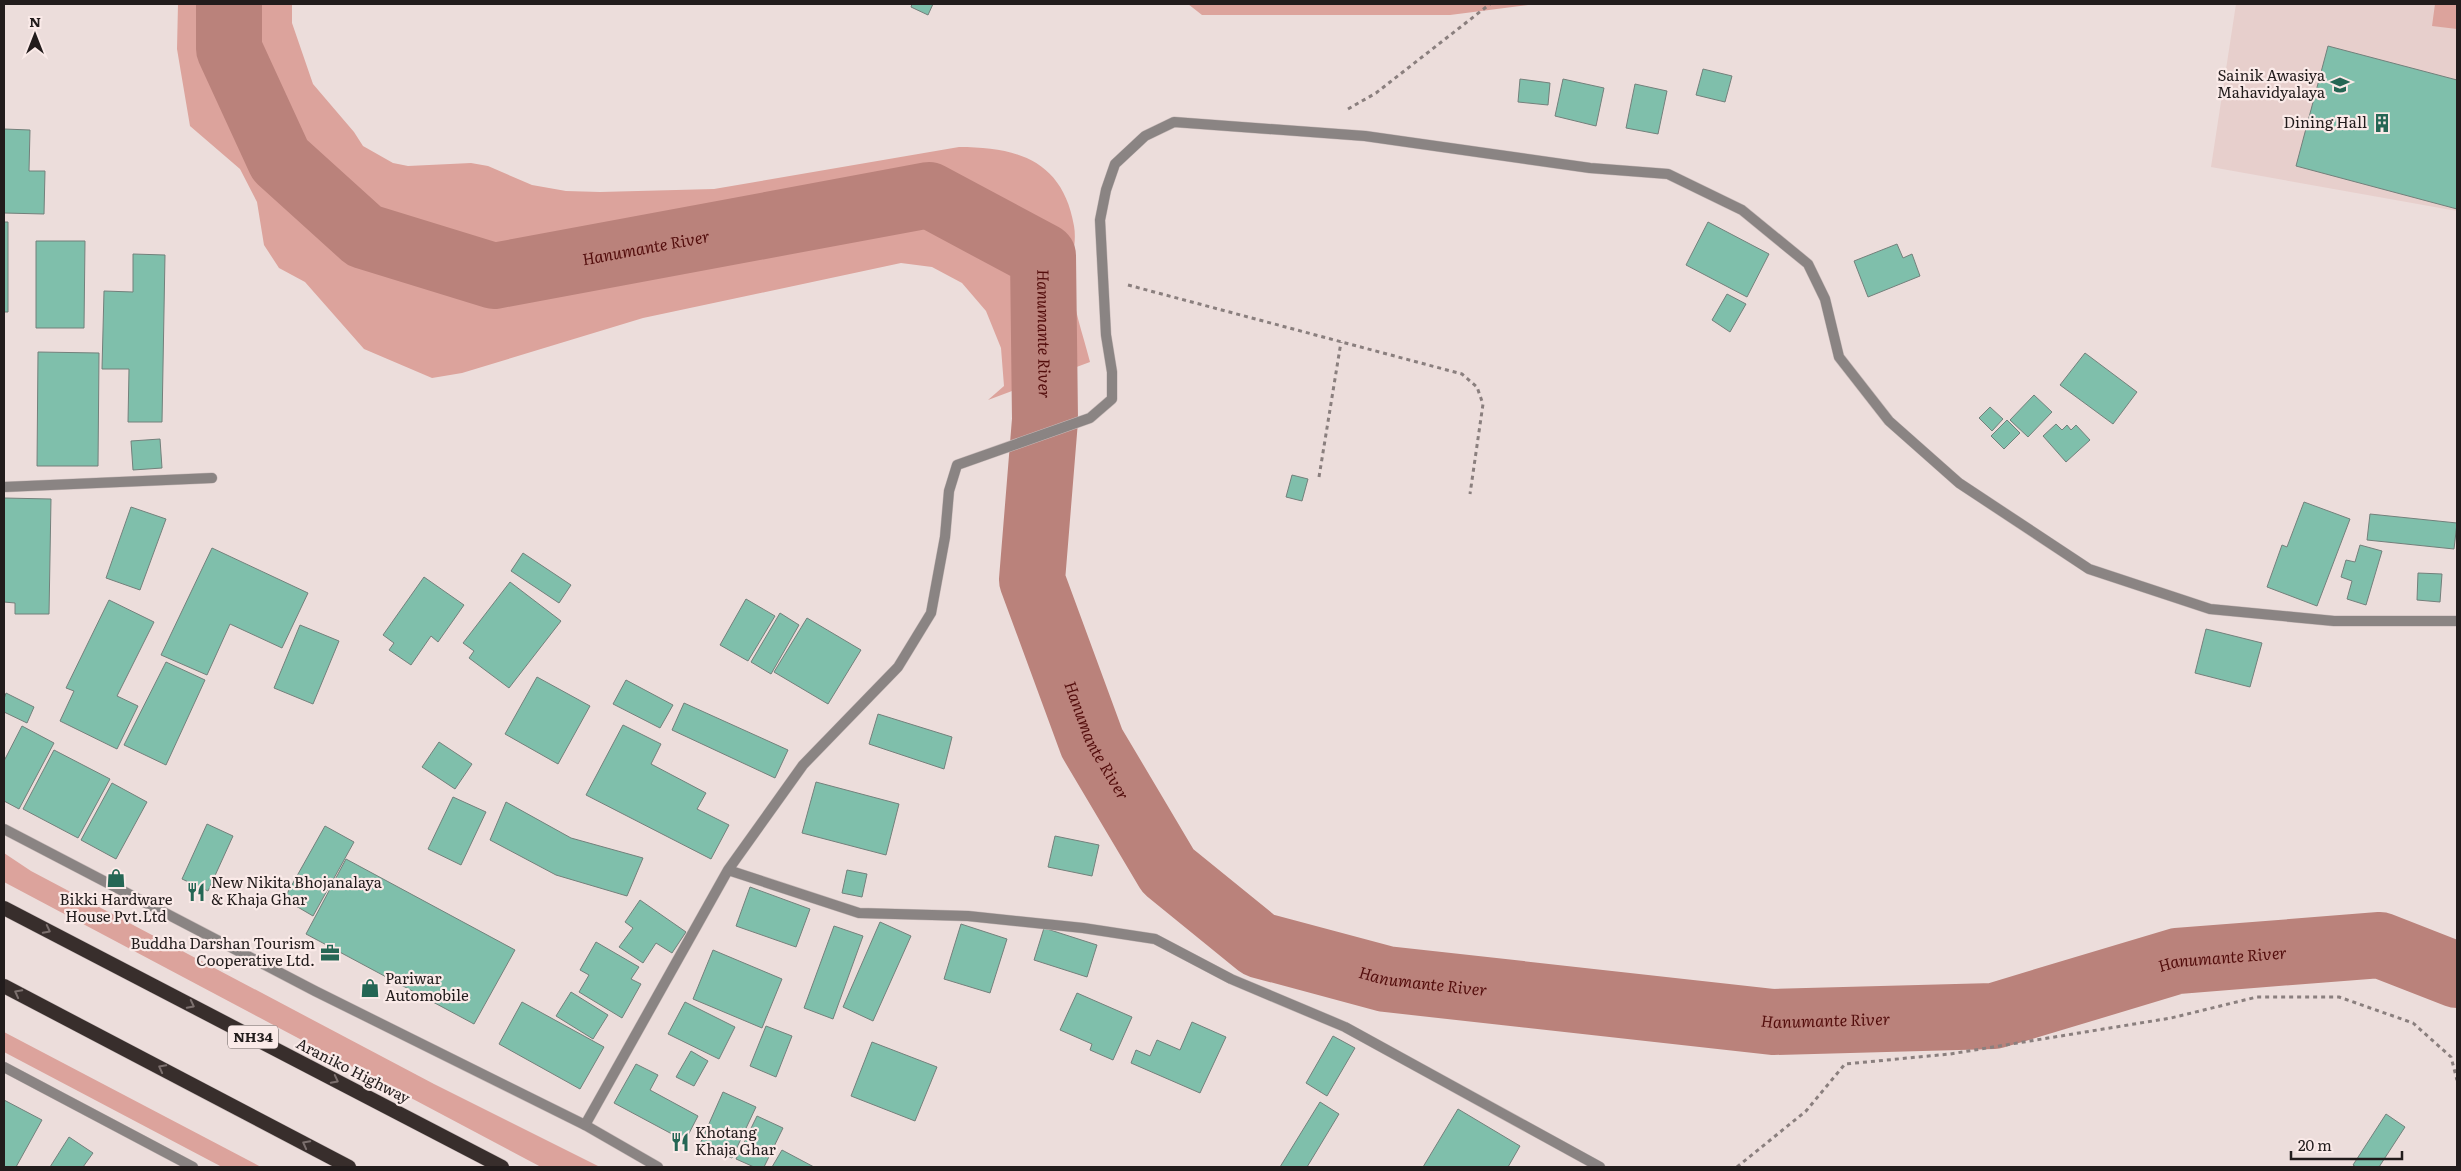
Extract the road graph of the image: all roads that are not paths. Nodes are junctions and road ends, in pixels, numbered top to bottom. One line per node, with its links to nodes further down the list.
1 (212, 478): 2 (street)
2 (4, 487)
3 (2457, 621): 5 (street)
4 (4, 829): 9 (street)
5 (728, 870): 9 (street); 14 (street)
6 (4, 908): 12 (highway, Araniko Highway / NH34, one-way to 12)
7 (4, 986): 11 (highway, one-way to 7)
8 (4, 1067): 10 (street)
9 (585, 1125): 13 (street)
10 (193, 1167)
11 (349, 1167)
12 (502, 1167)
13 (658, 1167)
14 (1600, 1167)

